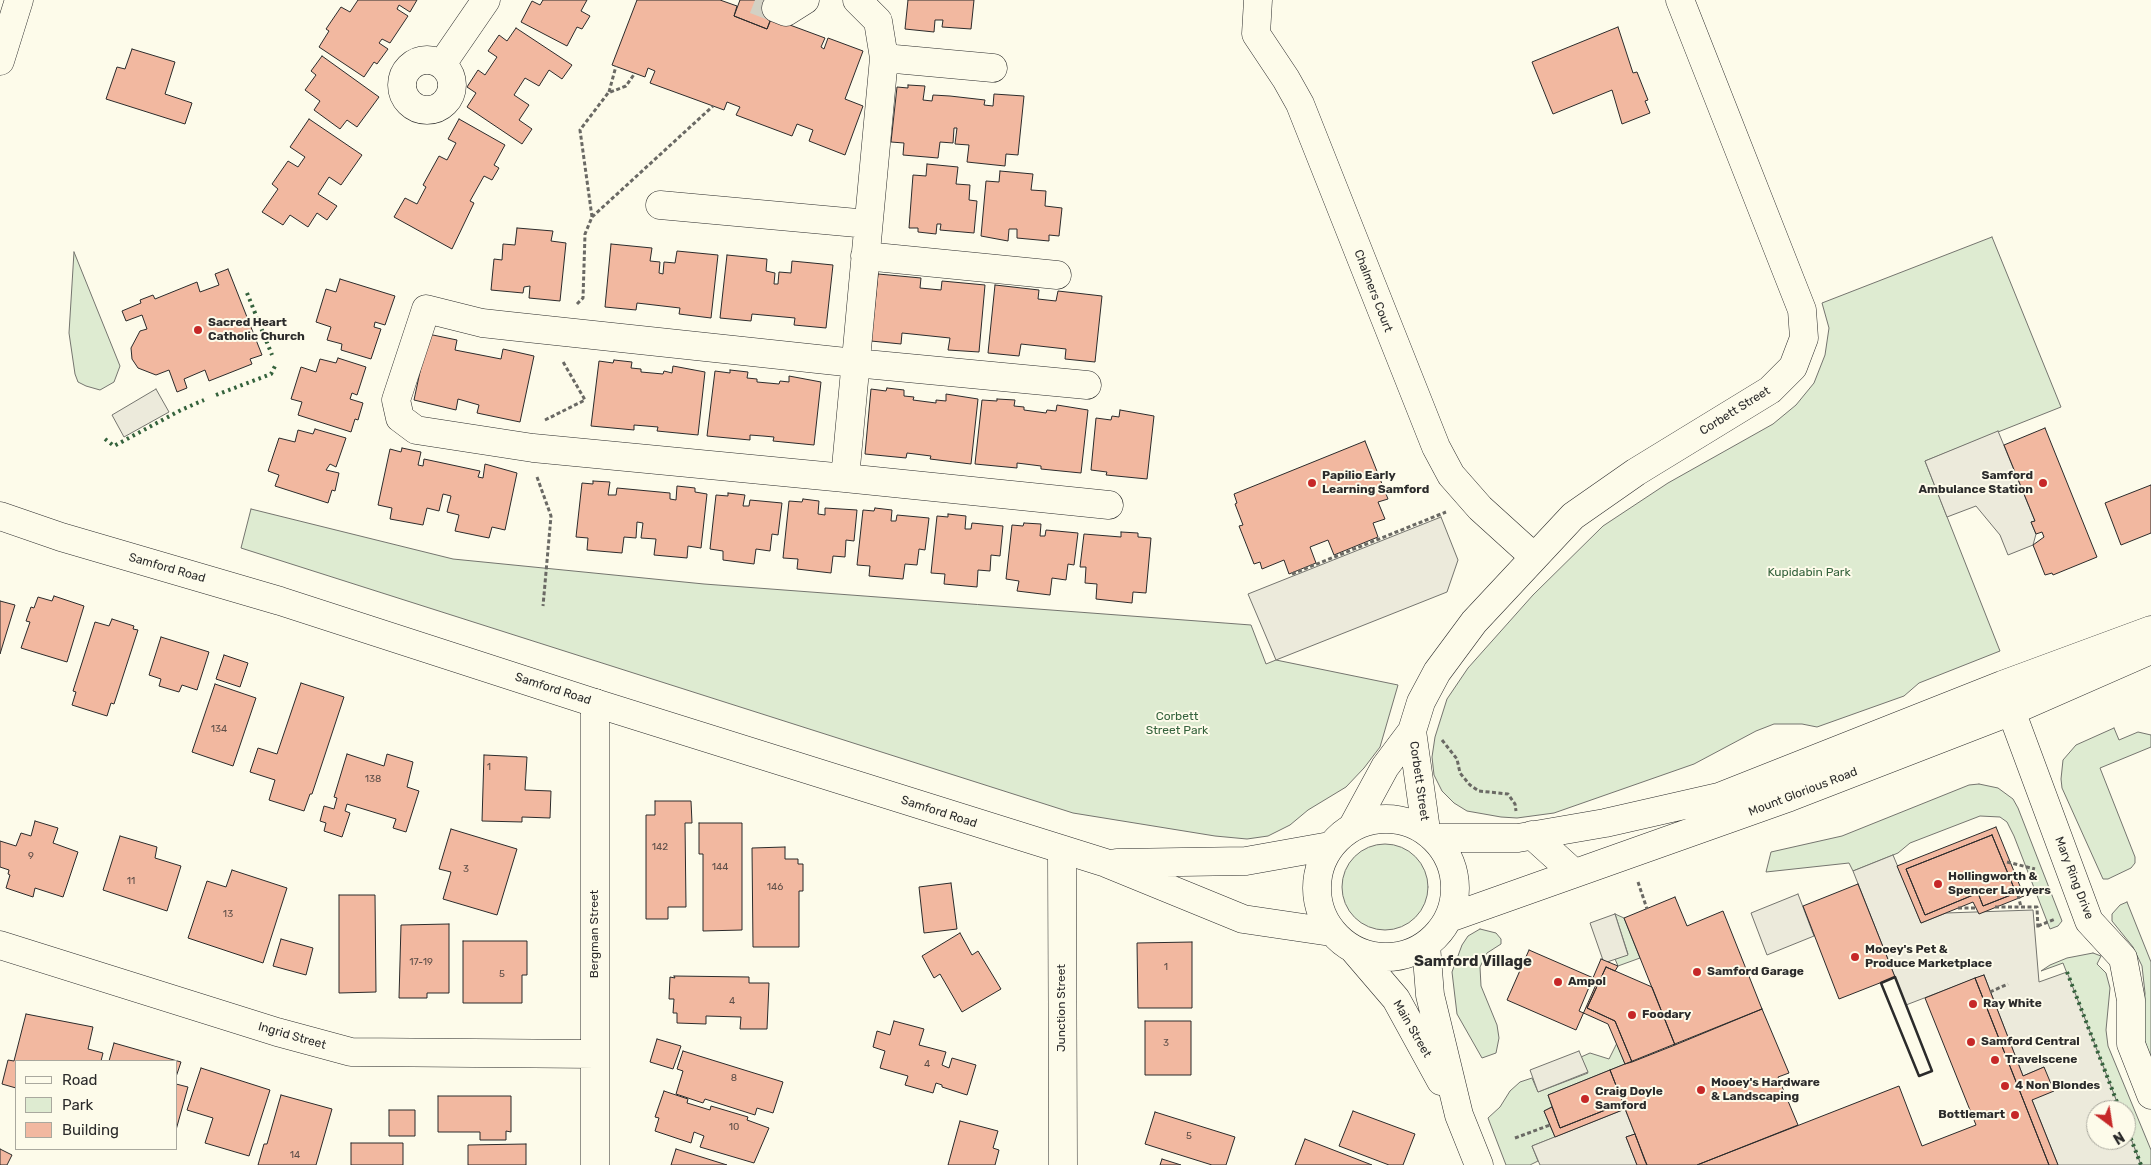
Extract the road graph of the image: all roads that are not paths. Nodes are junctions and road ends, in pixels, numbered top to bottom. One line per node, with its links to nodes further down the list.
1 (19, 0): 9 (main road)
2 (486, 0): 10 (main road)
3 (805, 0): 7 (main road)
4 (857, 0): 8 (main road)
5 (1258, 0): 21 (main road, Chalmers Court)
6 (1680, 0): 21 (main road, Corbett Street)
7 (776, 8)
8 (884, 58): 11 (main road); 13 (main road)
9 (0, 61)
10 (442, 64)
11 (993, 68)
12 (660, 205): 13 (main road)
13 (868, 224): 14 (main road)
14 (865, 256): 15 (main road); 16 (main road)
15 (1057, 275)
16 (855, 363): 17 (main road); 18 (main road); 18 (main road)
17 (1087, 385)
18 (845, 478): 19 (main road)
19 (1110, 505)
20 (0, 516): 25 (main road, Samford Road)
21 (1534, 557): 27 (main road, Corbett Street)
22 (2151, 630): 24 (main road)
23 (2151, 650): 26 (main road, Mount Glorious Road)
24 (2002, 684): 26 (main road, Mary Ring Drive); 29 (main road)
25 (595, 703): 32 (main road, Samford Road); 40 (main road, Bergman Street)
26 (2012, 711): 34 (main road, Mount Glorious Road); 41 (main road, Mary Ring Drive)
27 (1424, 734): 28 (main road, Corbett Street); 30 (main road, Corbett Street)
28 (1353, 826): 30 (main road); 31 (main road)
29 (1525, 826): 30 (main road); 34 (main road)
30 (1431, 834): 35 (main road)
31 (1330, 846): 33 (main road, Samford Road); 36 (main road)
32 (1062, 852): 33 (main road, Samford Road); 44 (main road, Junction Street)
33 (1106, 864): 36 (main road, Samford Road)
34 (1574, 873): 35 (main road, Mount Glorious Road)
35 (1449, 918): 38 (main road)
36 (1331, 932): 39 (main road)
37 (0, 945): 40 (main road, Ingrid Street)
38 (1426, 945): 39 (main road); 42 (main road, Main Street)
39 (1354, 950): 42 (main road, Main Street)
40 (595, 1054): 43 (main road, Bergman Street)
41 (2151, 1095)
42 (1459, 1115): 45 (main road, Main Street)
43 (595, 1165)
44 (1063, 1165)
45 (1478, 1165)

